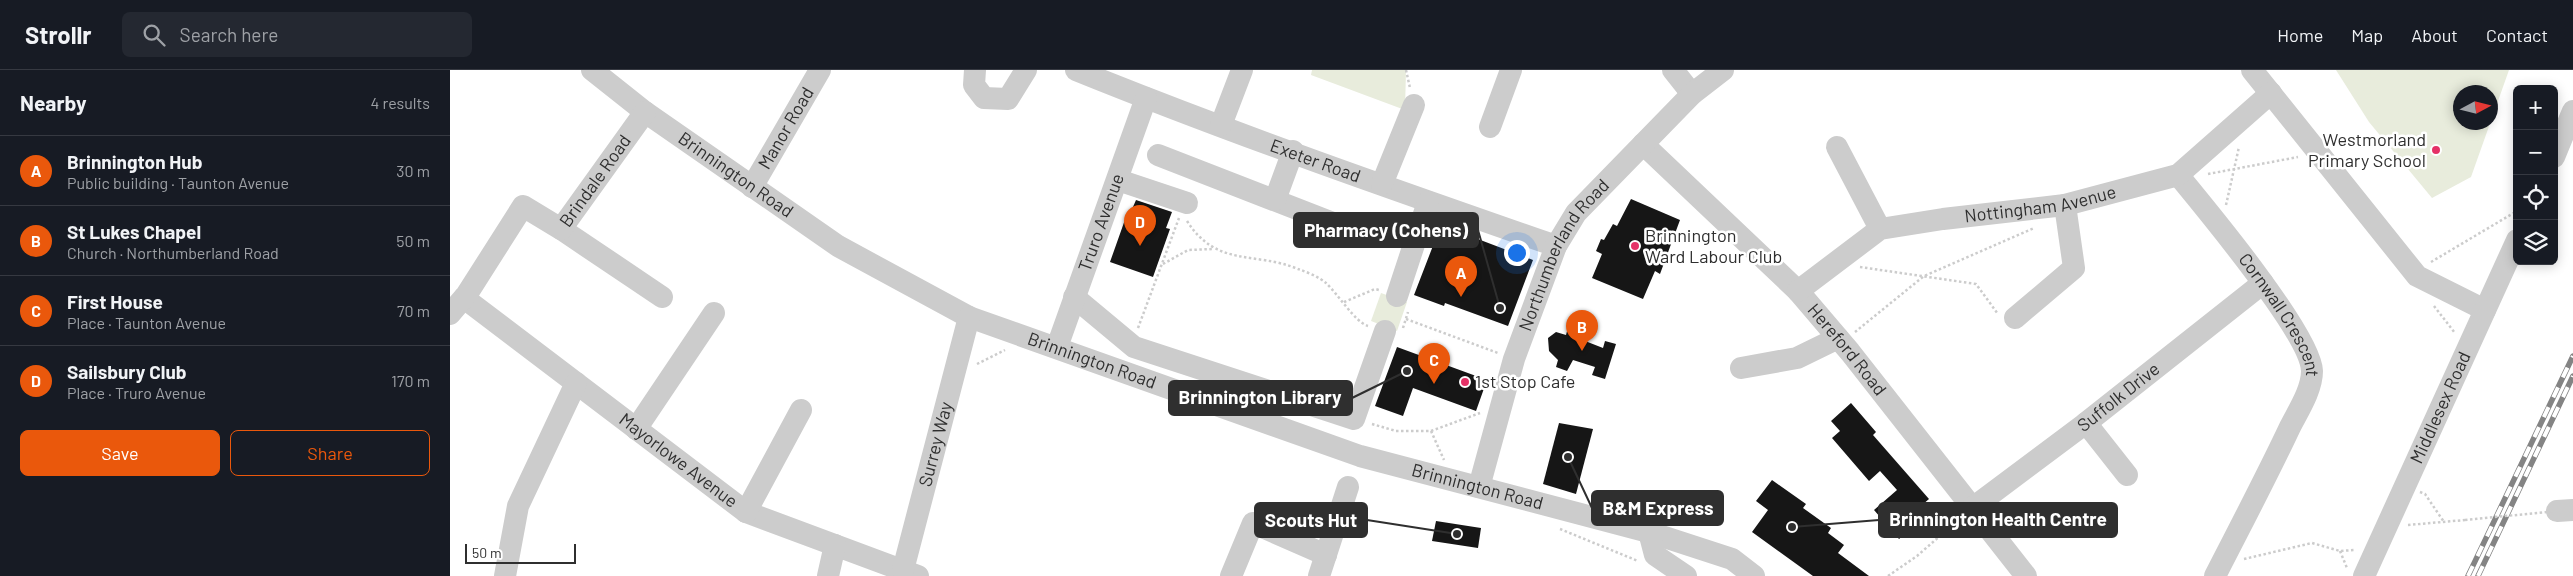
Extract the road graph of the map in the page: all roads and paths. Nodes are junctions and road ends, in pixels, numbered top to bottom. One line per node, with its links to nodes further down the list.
1 (592, 70): 16 (street, Brinnington Road)
2 (820, 70): 30 (street, Manor Road)
3 (975, 70): 4 (street)
4 (1026, 70)
5 (1076, 70): 13 (street, Exeter Road)
6 (1242, 70): 17 (street)
7 (1511, 70): 18 (street)
8 (1673, 70): 12 (street)
9 (1723, 70): 12 (street, Northumberland Road)
10 (2252, 70): 11 (street)
11 (2270, 93): 24 (street); 27 (street, Nottingham Avenue)
12 (1692, 94): 20 (street, Northumberland Road)
13 (1146, 98): 17 (street, Exeter Road); 28 (street, Truro Avenue)
14 (1414, 105): 29 (street)
15 (2573, 111): 22 (street)
16 (645, 112): 30 (street, Brinnington Road); 37 (street, Brindale Road)
17 (1221, 124): 23 (street, Exeter Road)
18 (1490, 127)
19 (2240, 142): 26 (path)
20 (1643, 144): 41 (street, Northumberland Road); 49 (street, Hereford Road)
21 (1837, 147): 38 (street)
22 (2558, 147)
23 (1293, 151): 29 (street, Exeter Road); 31 (street)
24 (2319, 153): 26 (path); 47 (street)
25 (1158, 155): 31 (street)
26 (2235, 169): 27 (path); 39 (path)
27 (2180, 177): 34 (street, Nottingham Avenue); 39 (street, Cornwall Crescent)
28 (1118, 180): 33 (street); 52 (street, Truro Avenue)
29 (1382, 184): 32 (street, Exeter Road)
30 (752, 187): 58 (street, Brinnington Road)
31 (1275, 200): 40 (street)
32 (1428, 202): 41 (street, Exeter Road); 50 (street)
33 (1186, 203)
34 (2065, 205): 38 (street, Nottingham Avenue); 59 (street)
35 (2513, 211): 47 (path)
36 (2040, 226): 46 (path)
37 (561, 229): 51 (street); 55 (street, Brindale Road)
38 (1880, 229): 45 (street, Nottingham Avenue)
39 (2221, 229): 48 (street, Cornwall Crescent)
40 (1356, 232)
41 (1556, 246): 67 (street, Northumberland Road)
42 (1214, 249): 44 (path); 44 (path); 53 (path)
43 (2513, 249): 56 (street, Middlesex Road)
44 (1162, 264): 65 (path)
45 (1835, 264): 46 (path); 49 (street, Nottingham Avenue)
46 (1924, 276): 59 (path); 63 (path)
47 (2417, 276): 56 (street)
48 (2263, 282): 74 (street, Suffolk Drive); 94 (street, Cornwall Crescent)
49 (1798, 291): 63 (street, Hereford Road)
50 (1397, 296): 53 (path); 60 (path)
51 (662, 297)
52 (1074, 297): 64 (street, Truro Avenue); 65 (street)
53 (1344, 302): 61 (path)
54 (2432, 303): 66 (path)
55 (457, 306): 70 (street, Mayorlowe Avenue)
56 (2485, 310): 66 (street, Middlesex Road)
57 (714, 313): 75 (street)
58 (969, 317): 62 (street, Brinnington Road); 68 (street, Surrey Way)
59 (2015, 318)
60 (1406, 319): 61 (path); 67 (path)
61 (1385, 331): 73 (street)
62 (1016, 333): 64 (street, Brinnington Road); 68 (path)
63 (1840, 341): 69 (street); 82 (street, Hereford Road)
64 (1057, 347): 78 (street, Brinnington Road)
65 (1134, 347): 73 (street)
66 (2467, 349): 79 (street, Middlesex Road)
67 (1514, 359): 71 (street, Northumberland Road)
68 (957, 363): 95 (street, Surrey Way)
69 (1741, 368)
70 (576, 383): 75 (street, Mayorlowe Avenue); 96 (street)
71 (1502, 405): 76 (path); 81 (street, Northumberland Road)
72 (801, 410): 84 (street)
73 (1354, 419): 76 (path)
74 (2086, 423): 77 (street); 82 (street, Suffolk Drive)
75 (636, 429): 84 (street, Mayorlowe Avenue)
76 (1431, 431): 78 (path)
77 (2128, 475)
78 (1453, 480): 81 (street, Brinnington Road)
79 (2406, 485): 85 (street, Middlesex Road); 86 (path)
80 (1348, 486): 92 (street)
81 (1479, 487): 88 (street, Brinnington Road)
82 (1971, 509): 102 (path); 103 (street, Hereford Road)
83 (2565, 510): 86 (path, bridge)
84 (746, 512): 89 (street, Mayorlowe Avenue)
85 (2390, 519): 86 (path); 90 (street, Middlesex Road)
86 (2444, 522)
87 (1559, 529): 93 (path)
88 (1650, 532): 93 (street); 101 (street, Brinnington Road)
89 (834, 545): 95 (street, Mayorlowe Avenue); 97 (street)
90 (2376, 549): 91 (path); 105 (street, Middlesex Road)
91 (2340, 551): 94 (path); 104 (path)
92 (1326, 555): 98 (street); 99 (street)
93 (1658, 557): 100 (street)
94 (2218, 570)
95 (911, 573)
96 (505, 576)
97 (828, 576)
98 (1231, 576)
99 (1319, 576)
100 (1686, 576)
101 (1754, 576)
102 (1888, 576)
103 (2026, 576)
104 (2351, 576)
105 (2364, 576)

